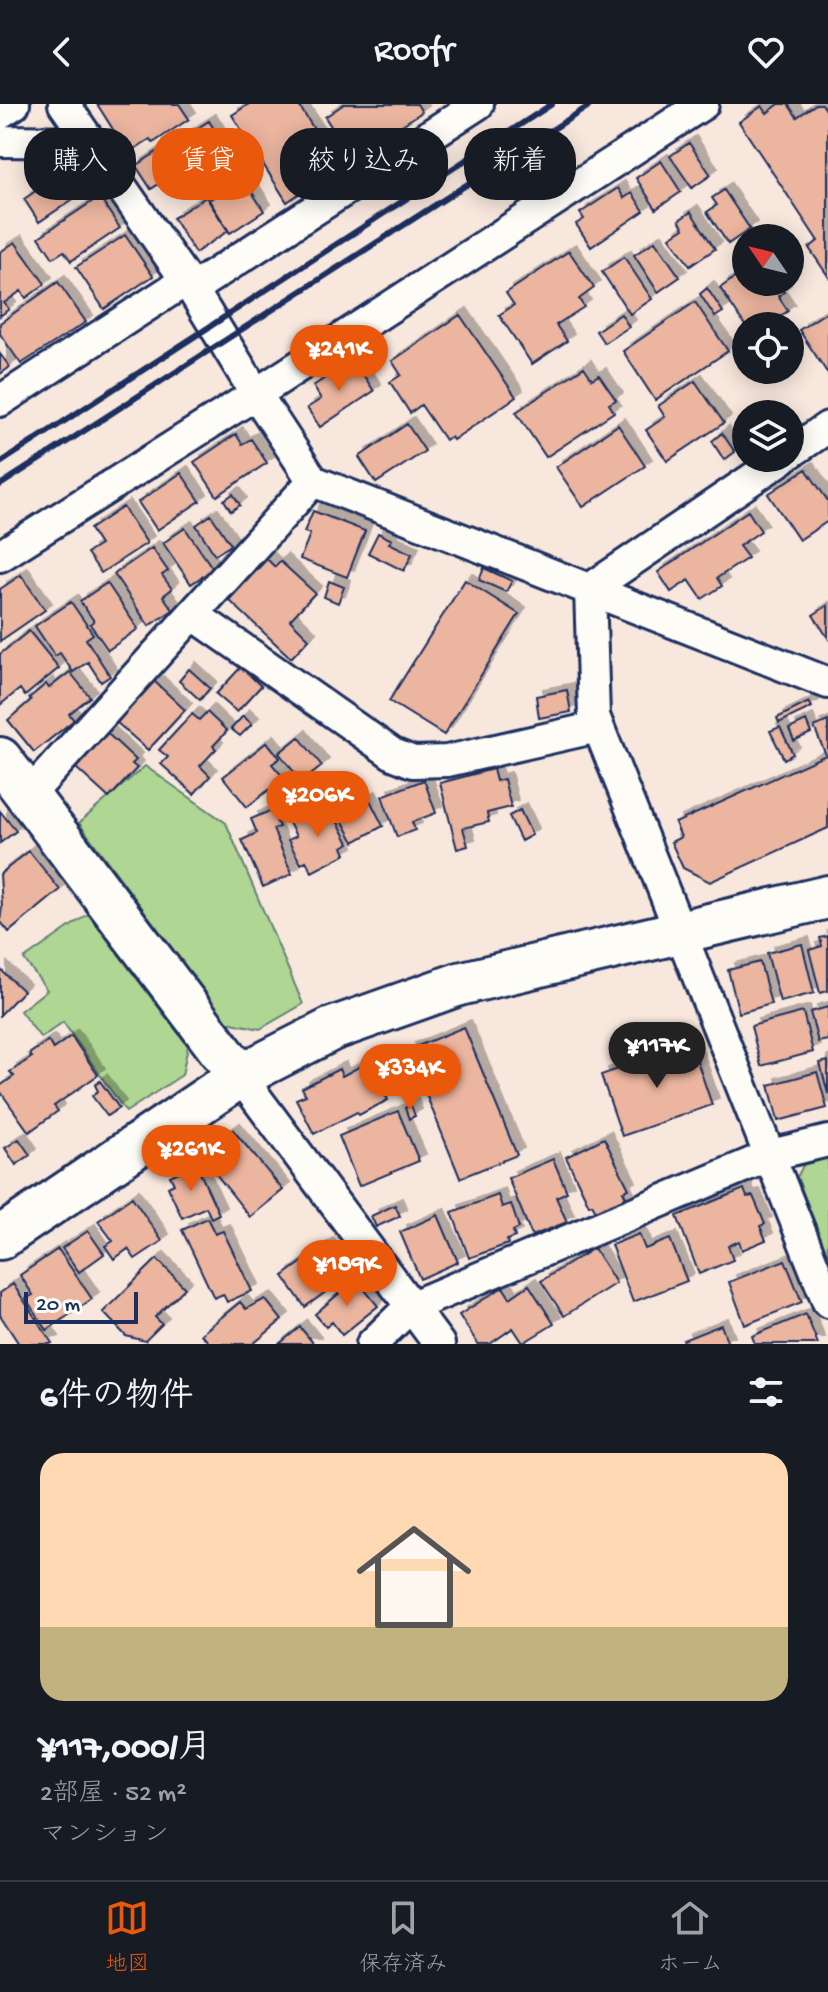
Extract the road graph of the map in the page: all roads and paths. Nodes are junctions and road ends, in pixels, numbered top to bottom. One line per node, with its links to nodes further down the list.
1 (14, 104): 5 (street)
2 (64, 104): 6 (street)
3 (478, 104): 10 (street)
4 (703, 104): 11 (street)
5 (0, 113)
6 (79, 128)
7 (0, 141): 8 (street)
8 (24, 141)
9 (129, 200): 10 (street)
10 (188, 285): 11 (street); 12 (street)
11 (256, 394): 16 (street); 17 (street)
12 (0, 401)
13 (828, 427): 14 (street)
14 (804, 443)
15 (762, 472): 18 (street)
16 (313, 481): 18 (street); 19 (street)
17 (0, 556)
18 (590, 589): 20 (street); 21 (street)
19 (194, 615): 21 (street); 23 (street)
20 (828, 683)
21 (598, 727): 25 (street)
22 (0, 759): 23 (street)
23 (28, 796): 26 (street)
24 (828, 897): 25 (street)
25 (682, 934): 26 (street); 28 (street)
26 (240, 1076): 29 (street); 31 (street)
27 (828, 1141): 28 (street)
28 (771, 1155): 30 (street); 31 (street)
29 (0, 1238)
30 (828, 1302)
31 (410, 1307): 32 (street); 33 (street)
32 (372, 1344)
33 (439, 1344)

